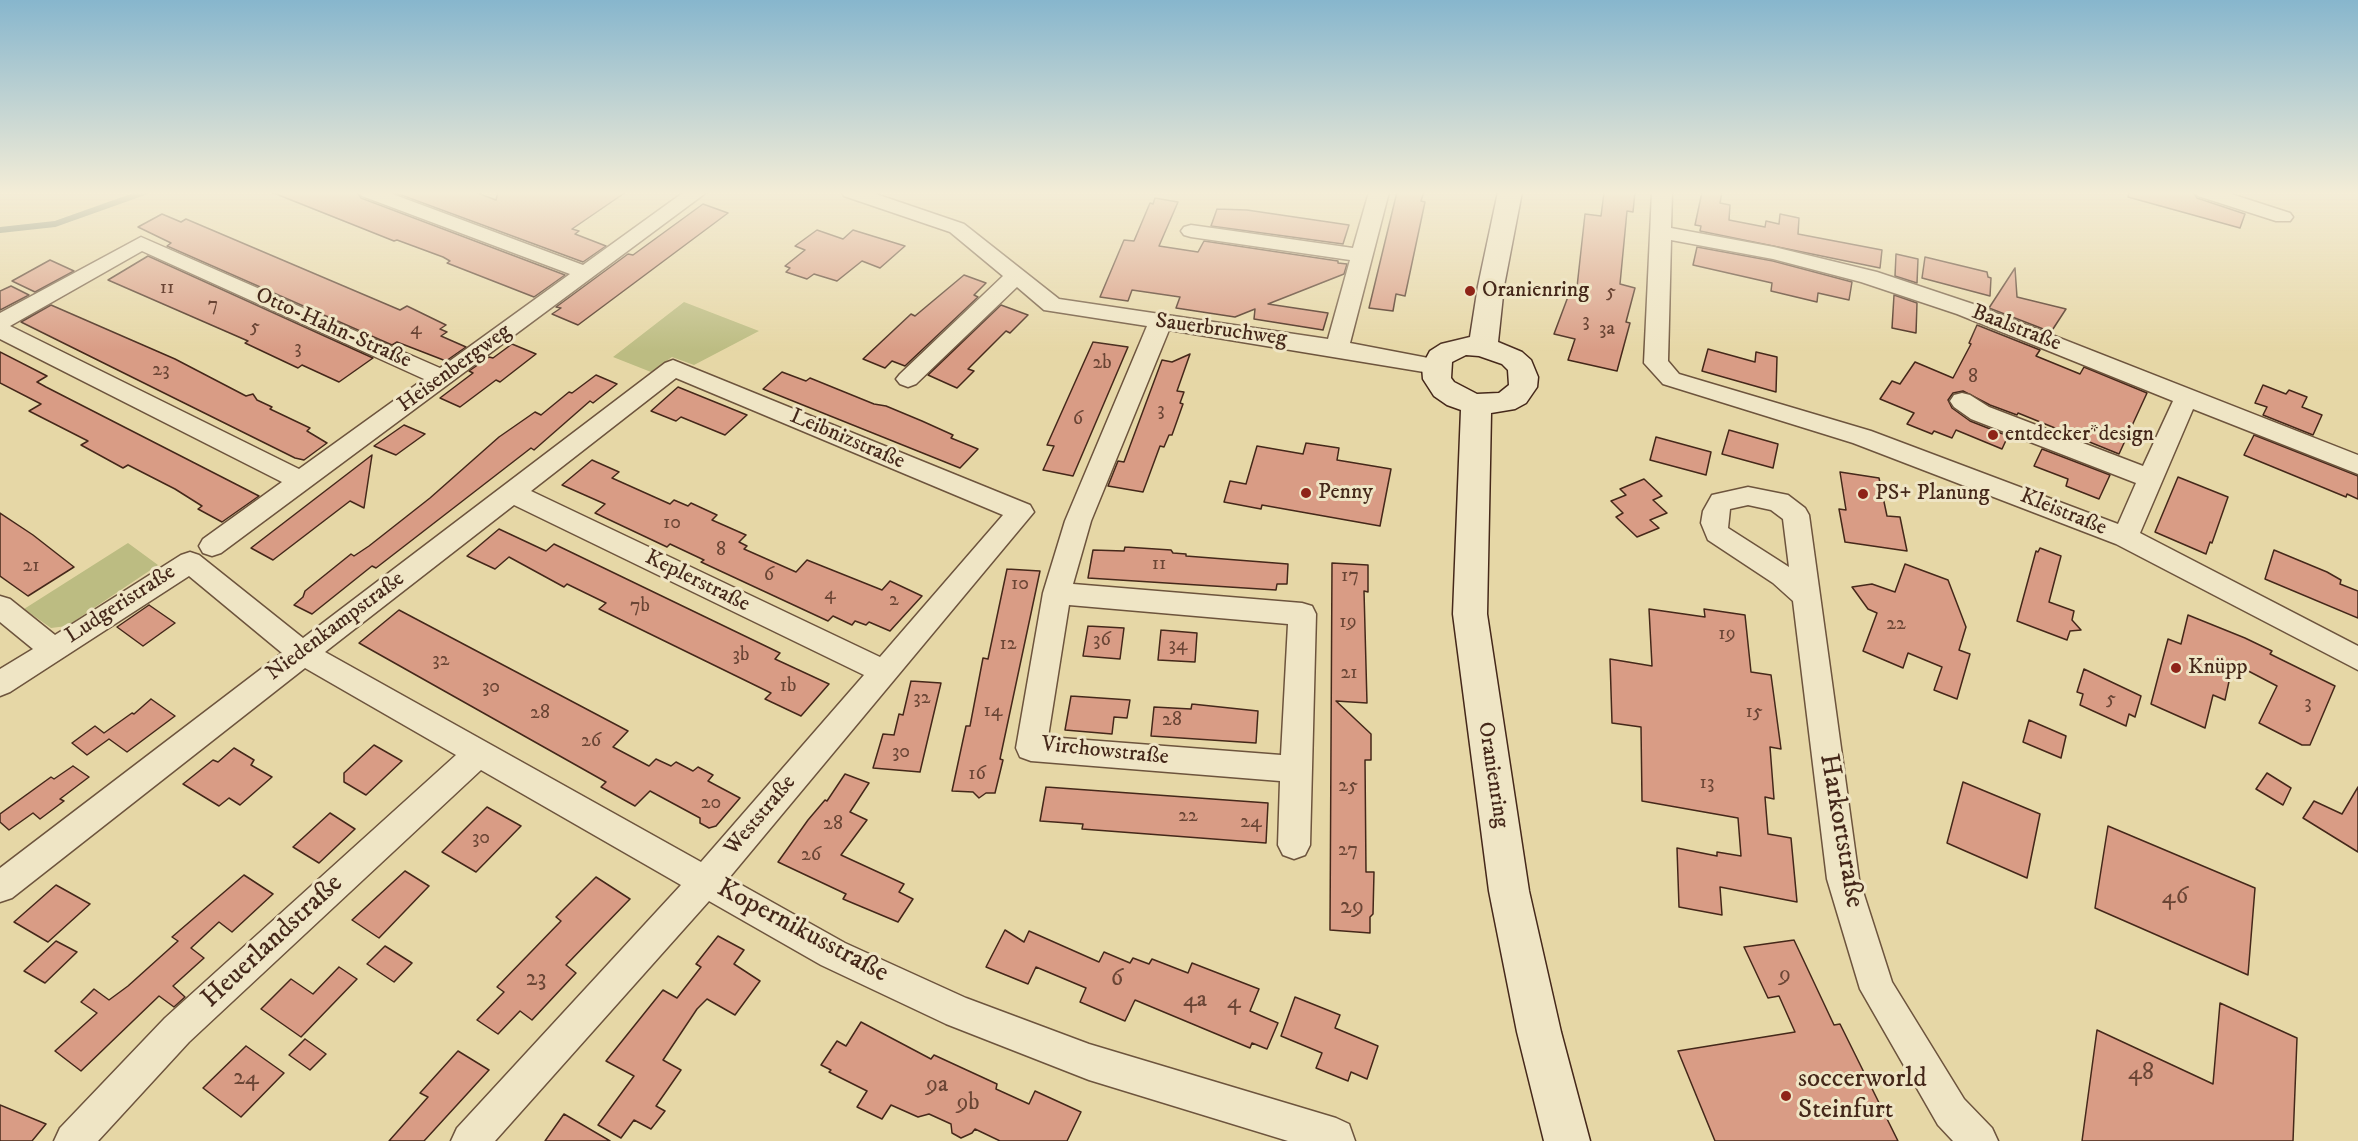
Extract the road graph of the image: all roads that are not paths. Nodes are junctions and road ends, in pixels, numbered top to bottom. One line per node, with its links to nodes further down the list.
1 (137, 245): 14 (street, Otto-Hahn-Straße)
2 (146, 245): 21 (street, Otto-Hahn-Straße)
3 (512, 245): 12 (street)
4 (621, 245): 12 (street, Heisenbergweg)
5 (978, 245): 13 (street, Sauerbruchweg)
6 (1292, 245): 11 (street)
7 (1364, 245): 11 (street)
8 (1499, 245): 17 (street)
9 (1660, 245): 31 (street, Kleistraße)
10 (1732, 245): 23 (street, Baalstraße)
11 (1361, 255): 18 (street)
12 (586, 273): 21 (street, Heisenbergweg)
13 (1016, 276): 15 (street, Sauerbruchweg); 22 (street)
14 (0, 322)
15 (1160, 323): 18 (street, Sauerbruchweg); 33 (street, Virchowstraße)
16 (0, 330): 28 (street)
17 (1483, 346): 19 (street); 25 (street)
18 (1337, 348): 19 (street, Sauerbruchweg)
19 (1436, 366): 25 (street)
20 (673, 368): 29 (street, Niedenkampstraße); 30 (street, Leibnizstraße)
21 (442, 378): 28 (street, Heisenbergweg)
22 (908, 380)
23 (2187, 396): 26 (street, Baalstraße); 27 (street)
24 (1962, 401): 27 (street)
25 (1476, 404): 49 (street, Oranienring)
26 (2358, 465)
27 (2151, 479): 31 (street)
28 (301, 481): 32 (street, Heisenbergweg)
29 (512, 494): 37 (street, Niedenkampstraße); 39 (street, Keplerstraße)
30 (1021, 512): 39 (street, Weststraße)
31 (2125, 537): 38 (street, Kleistraße)
32 (212, 546)
33 (1057, 593): 42 (street); 42 (street, Virchowstraße)
34 (1805, 595): 50 (street, Harkortstraße)
35 (0, 608): 36 (street, Ludgeristraße)
36 (53, 649): 37 (street, Ludgeristraße); 40 (street, Ludgeristraße)
37 (302, 653): 41 (street, Kopernikusstraße); 45 (street, Niedenkampstraße)
38 (2358, 659)
39 (883, 672): 44 (street, Weststraße)
40 (0, 684)
41 (480, 752): 44 (street, Kopernikusstraße); 47 (street, Heuerlandstraße)
42 (1296, 768): 43 (street)
43 (1294, 845)
44 (706, 881): 46 (street, Kopernikusstraße); 48 (street, Weststraße)
45 (0, 887)
46 (1336, 1139)
47 (74, 1141)
48 (470, 1141)
49 (1566, 1141)
50 (1979, 1141)

